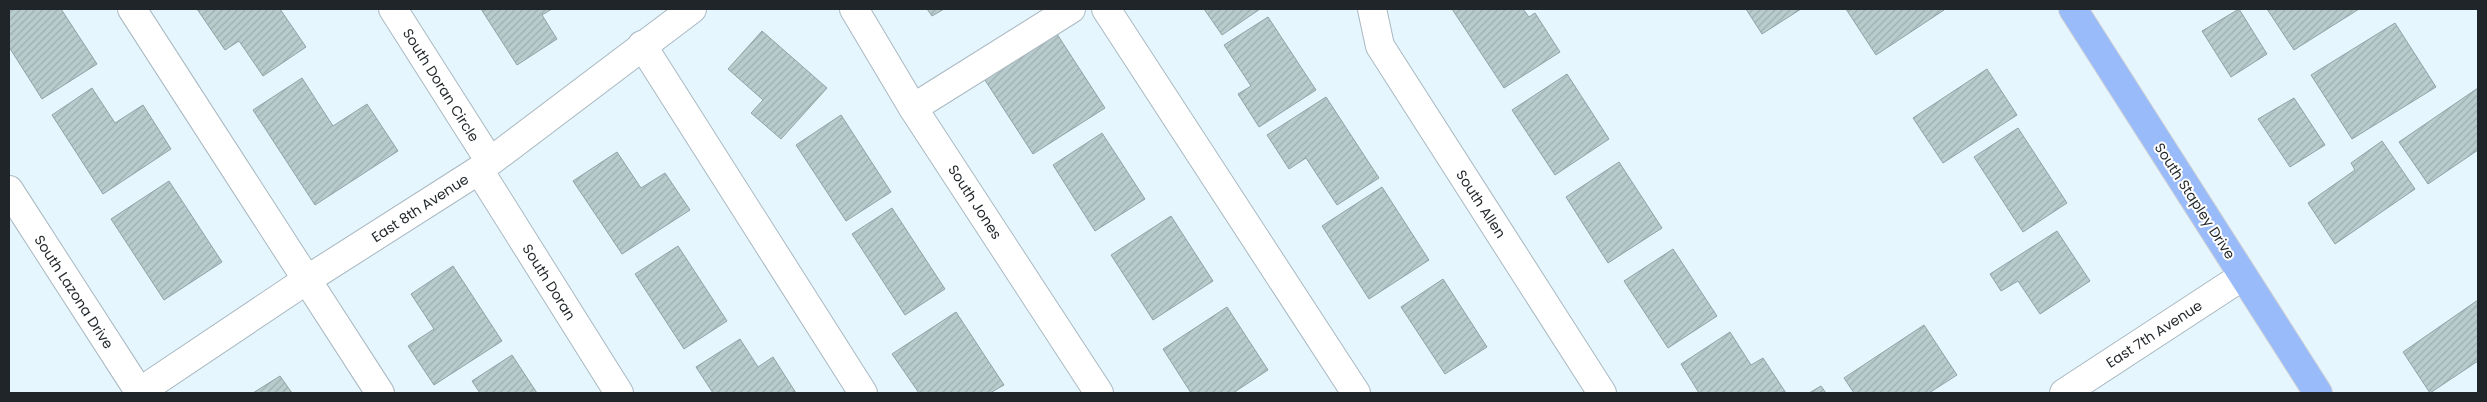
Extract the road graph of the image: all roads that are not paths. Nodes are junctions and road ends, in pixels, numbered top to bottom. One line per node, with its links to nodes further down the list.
1 (132, 9): 15 (street)
2 (392, 9): 12 (street, South Doran Circle)
3 (692, 9): 9 (street, East 8th Avenue)
4 (854, 9): 11 (street, South Jones)
5 (1071, 9): 11 (street)
6 (1106, 9): 21 (street)
7 (1372, 9): 22 (street, South Allen)
8 (2072, 9): 14 (main road, South Stapley Drive)
9 (661, 18): 10 (street, East 8th Avenue)
10 (642, 45): 12 (street, East 8th Avenue); 19 (street)
11 (913, 108): 20 (street, South Jones)
12 (484, 165): 15 (street, East 8th Avenue); 18 (street, South Doran)
13 (9, 190): 16 (street, South Lazona Drive)
14 (2243, 276): 23 (street, East 7th Avenue); 24 (main road, South Stapley Drive)
15 (308, 279): 16 (street, East 8th Avenue); 17 (street)
16 (139, 393)
17 (380, 393)
18 (619, 393)
19 (863, 393)
20 (1099, 393)
21 (1356, 393)
22 (1602, 393)
23 (2064, 393)
24 (2318, 393)

